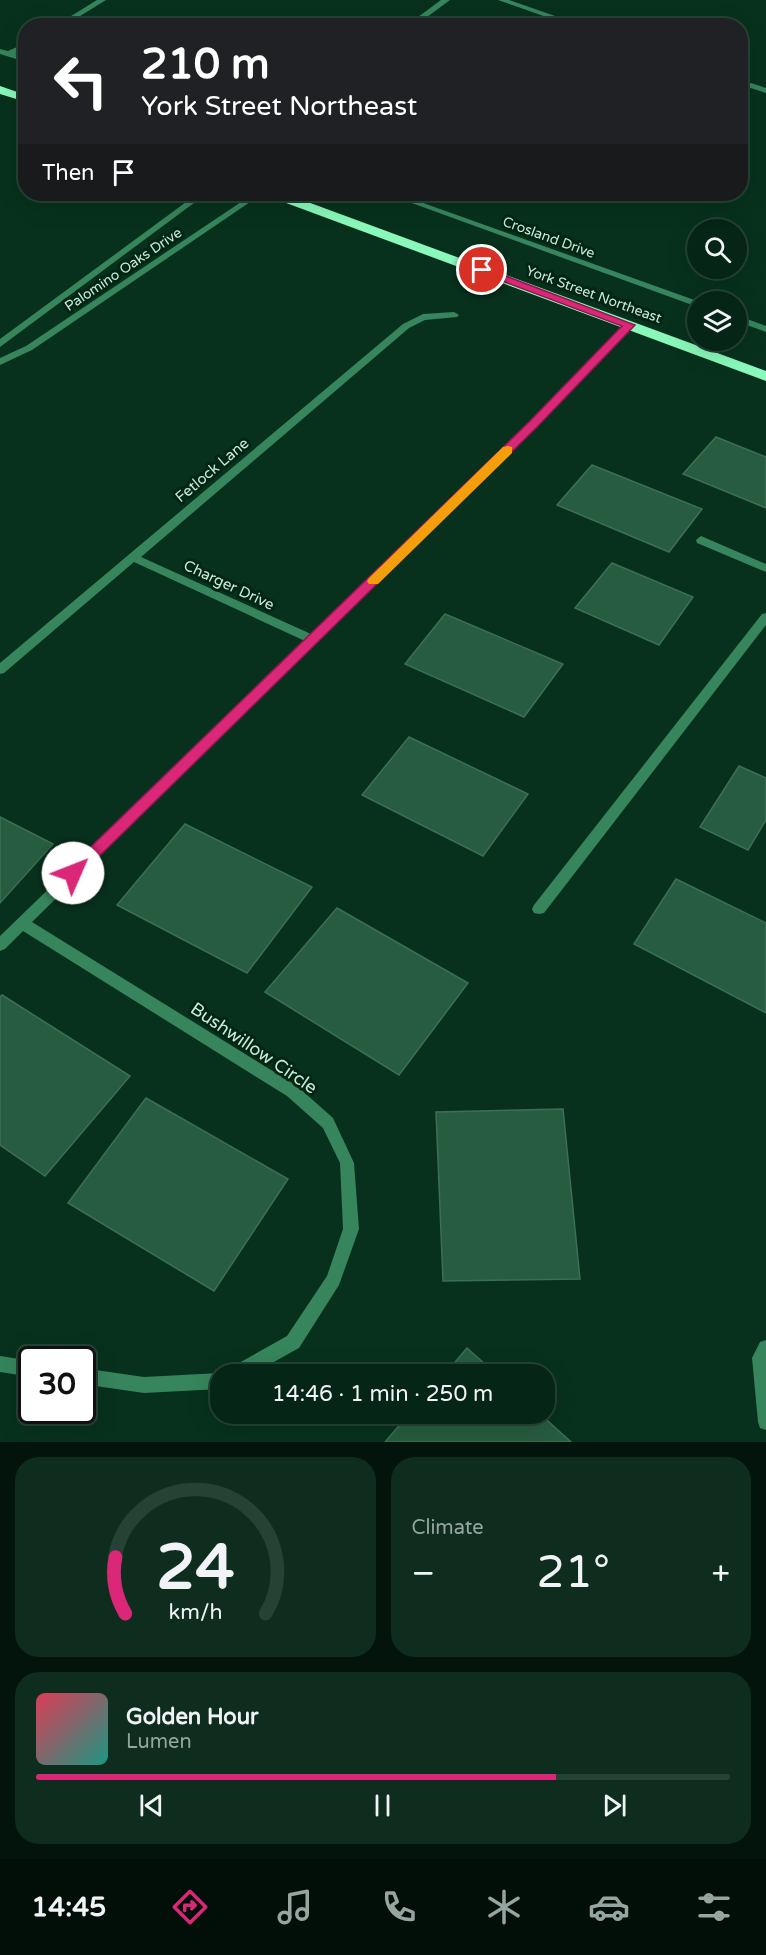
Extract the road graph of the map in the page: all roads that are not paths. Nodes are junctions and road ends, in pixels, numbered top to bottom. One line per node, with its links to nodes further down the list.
1 (102, 0): 4 (street)
2 (446, 0): 5 (street)
3 (502, 0): 6 (street)
4 (72, 18)
5 (420, 18)
6 (557, 18)
7 (18, 49): 9 (street)
8 (0, 51): 9 (street)
9 (9, 54): 10 (street)
10 (18, 57)
11 (748, 85): 13 (street)
12 (0, 90): 14 (highway)
13 (766, 91)
14 (18, 96)
15 (193, 201): 24 (street, Palomino Oaks Drive)
16 (248, 201): 25 (street, Palomino Oaks Drive)
17 (294, 201): 22 (highway, York Street Northeast)
18 (411, 201): 19 (street, Crosland Drive)
19 (687, 300)
20 (454, 315): 28 (street, Fetlock Lane)
21 (747, 322): 23 (street)
22 (629, 325): 26 (highway, York Street Northeast); 31 (street)
23 (766, 329)
24 (0, 344)
25 (0, 362)
26 (766, 376)
27 (701, 540): 29 (street)
28 (132, 557): 31 (street, Charger Drive); 32 (street, Fetlock Lane)
29 (766, 568)
30 (766, 617): 33 (street)
31 (313, 640): 34 (street)
32 (0, 670)
33 (538, 909)
34 (22, 923): 35 (street); 38 (street, Bushwillow Circle)
35 (0, 945)
36 (766, 1348): 42 (street)
37 (0, 1364): 39 (street)
38 (254, 1364)
39 (18, 1367)
40 (96, 1378): 41 (street)
41 (210, 1382)
42 (766, 1422)

